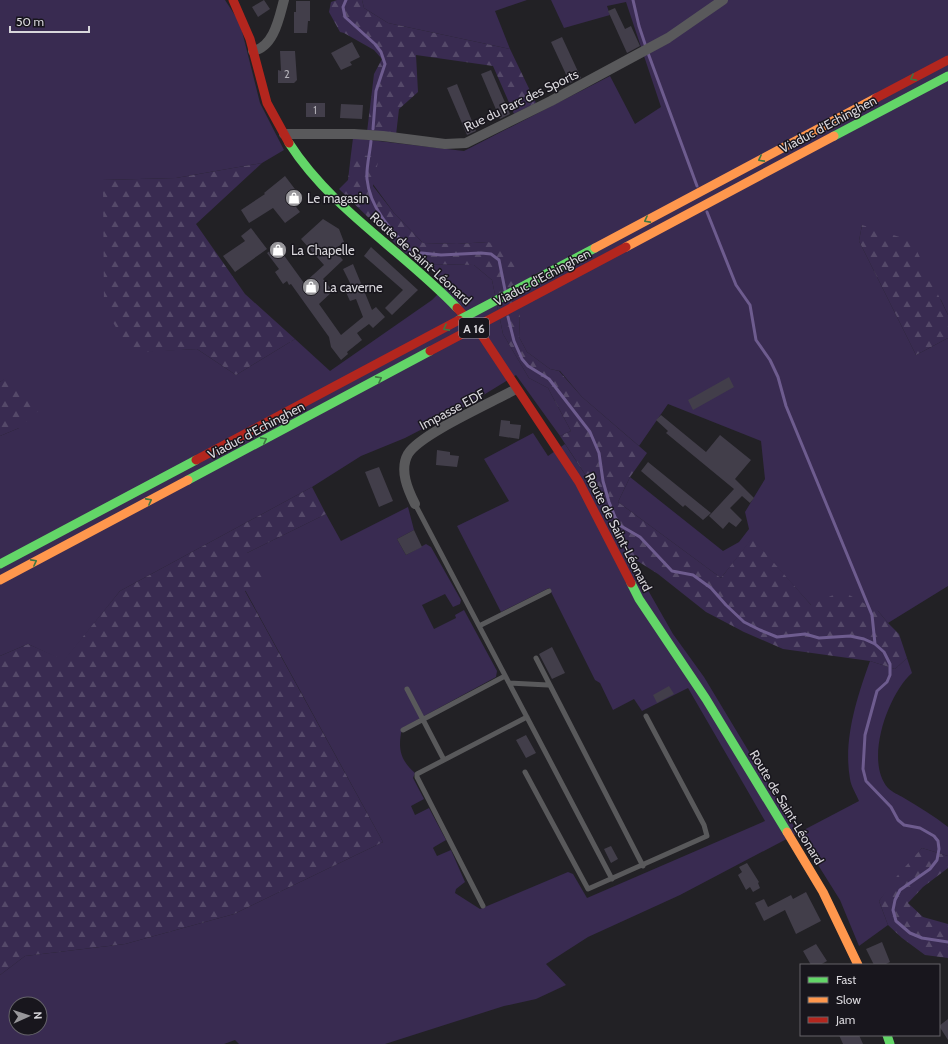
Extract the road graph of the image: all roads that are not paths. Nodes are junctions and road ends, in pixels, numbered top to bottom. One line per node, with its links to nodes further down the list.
1 (233, 0): 4 (main road, Route de Saint-Léonard)
2 (284, 0): 4 (street)
3 (722, 0): 7 (street, Rue du Parc des Sports)
4 (253, 51): 7 (main road, Route de Saint-Léonard)
5 (948, 60): 10 (main road, Viaduc d'Echinghen / A 16, one-way to 10, bridge)
6 (948, 76): 11 (main road, Viaduc d'Echinghen / A 16, one-way to 6, bridge)
7 (284, 134): 8 (main road, Route de Saint-Léonard)
8 (516, 389): 9 (street, Impasse EDF); 28 (main road, Route de Saint-Léonard)
9 (415, 504): 13 (lane)
10 (0, 564)
11 (0, 580)
12 (549, 591): 13 (lane)
13 (479, 626): 15 (lane)
14 (536, 658): 17 (lane)
15 (505, 676): 16 (lane); 21 (lane)
16 (509, 682): 17 (lane); 20 (lane)
17 (548, 684): 25 (lane)
18 (407, 689): 21 (lane)
19 (646, 716): 25 (lane)
20 (527, 717): 23 (lane); 26 (lane)
21 (423, 719): 22 (lane); 23 (lane)
22 (403, 730)
23 (444, 760): 27 (lane)
24 (525, 772): 26 (lane)
25 (643, 866): 26 (lane)
26 (612, 879)
27 (483, 906)
28 (858, 964)

